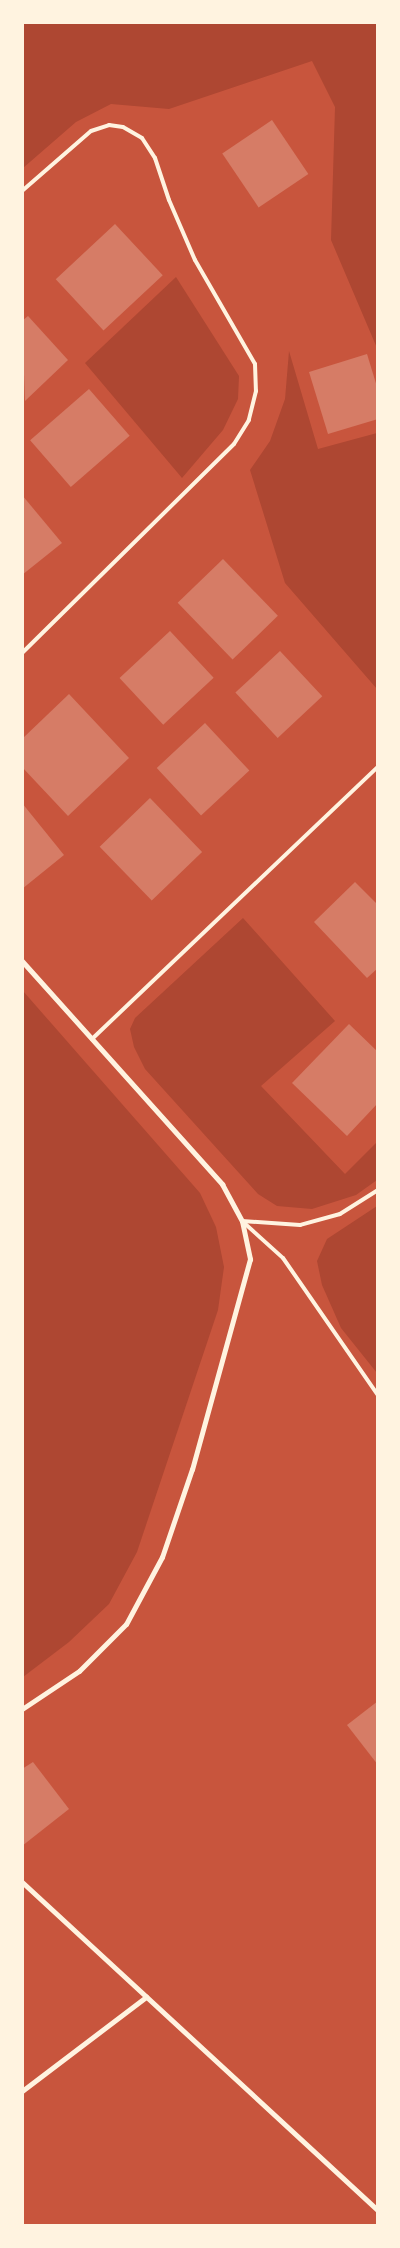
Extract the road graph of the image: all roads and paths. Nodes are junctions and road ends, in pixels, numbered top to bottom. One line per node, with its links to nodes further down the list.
1 (22, 191): 2 (lane)
2 (22, 653)
3 (378, 767): 5 (lane)
4 (22, 961): 5 (street)
5 (92, 1039): 7 (street)
6 (378, 1190): 7 (lane)
7 (242, 1221): 8 (lane); 9 (street)
8 (378, 1395)
9 (22, 1709)
10 (22, 1882): 11 (street)
11 (146, 1997): 12 (street); 13 (street)
12 (22, 2091)
13 (378, 2211)

